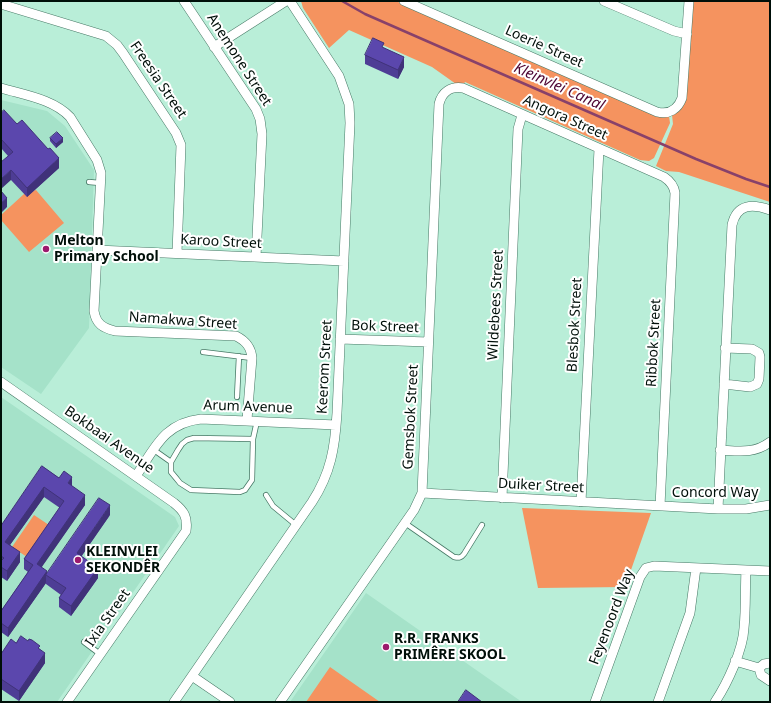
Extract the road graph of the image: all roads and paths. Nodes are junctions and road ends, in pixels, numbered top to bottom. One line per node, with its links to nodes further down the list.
1 (184, 1): 9 (street, Anemone Street)
2 (286, 1): 9 (street)
3 (290, 1): 21 (street, Keerom Street)
4 (404, 1): 8 (street, Loerie Street)
5 (604, 1): 8 (street)
6 (689, 1): 8 (street)
7 (6, 4): 19 (street, Freesia Street)
8 (687, 34)
9 (214, 47): 20 (street, Anemone Street)
10 (1, 88): 15 (street)
11 (446, 92): 12 (street, Angora Street); 23 (street, Gemsbok Street)
12 (522, 115): 13 (street, Angora Street); 41 (street, Wildebees Street)
13 (598, 149): 16 (street, Angora Street); 42 (street, Blesbok Street)
14 (90, 182): 15 (lane)
15 (100, 183): 18 (street)
16 (671, 183): 44 (street, Ribbok Street)
17 (770, 210): 24 (street)
18 (97, 250): 19 (street, Karoo Street); 27 (street, Namakwa Street)
19 (176, 253): 20 (street, Karoo Street)
20 (256, 258): 21 (street, Karoo Street)
21 (344, 261): 22 (street, Keerom Street)
22 (340, 339): 23 (street, Bok Street); 32 (street, Keerom Street)
23 (428, 342): 39 (street, Gemsbok Street)
24 (725, 348): 29 (street); 29 (street)
25 (203, 352): 26 (lane)
26 (239, 356): 27 (lane); 30 (lane)
27 (252, 358): 31 (street, Namakwa Street)
28 (1, 382): 38 (street, Bokbaai Avenue)
29 (724, 384): 36 (street)
30 (237, 397)
31 (252, 420): 32 (street, Arum Avenue); 33 (lane); 35 (street, Arum Avenue)
32 (336, 425): 47 (street, Keerom Street)
33 (253, 439): 37 (lane); 37 (lane)
34 (770, 442): 36 (street)
35 (154, 450): 37 (lane); 38 (street, Arum Avenue)
36 (720, 450): 45 (street)
37 (171, 462)
38 (136, 476): 49 (street, Bokbaai Avenue)
39 (422, 493): 41 (street, Duiker Street); 46 (street, Gemsbok Street)
40 (266, 494): 47 (lane)
41 (502, 498): 42 (street, Duiker Street)
42 (581, 502): 44 (street, Duiker Street)
43 (770, 505): 45 (street, Concord Way)
44 (660, 506): 45 (street, Concord Way)
45 (718, 509)
46 (405, 524): 48 (lane); 63 (street, Gemsbok Street)
47 (296, 525): 58 (street, Keerom Street)
48 (482, 525)
49 (186, 531): 54 (street, Ixia Street)
50 (696, 568): 51 (street, Feyenoord Way); 64 (street, Feyenoord Way); 65 (street)
51 (746, 570): 52 (street, Feyenoord Way); 55 (street)
52 (770, 571)
53 (84, 642): 54 (lane)
54 (100, 654): 60 (street, Ixia Street)
55 (735, 661): 57 (street); 66 (street)
56 (770, 663): 57 (street)
57 (759, 668): 59 (street)
58 (192, 676): 61 (street, Keerom Street); 62 (street)
59 (770, 681)
60 (67, 702)
61 (174, 702)
62 (230, 702)
63 (280, 702)
64 (595, 702)
65 (658, 702)
66 (715, 702)

